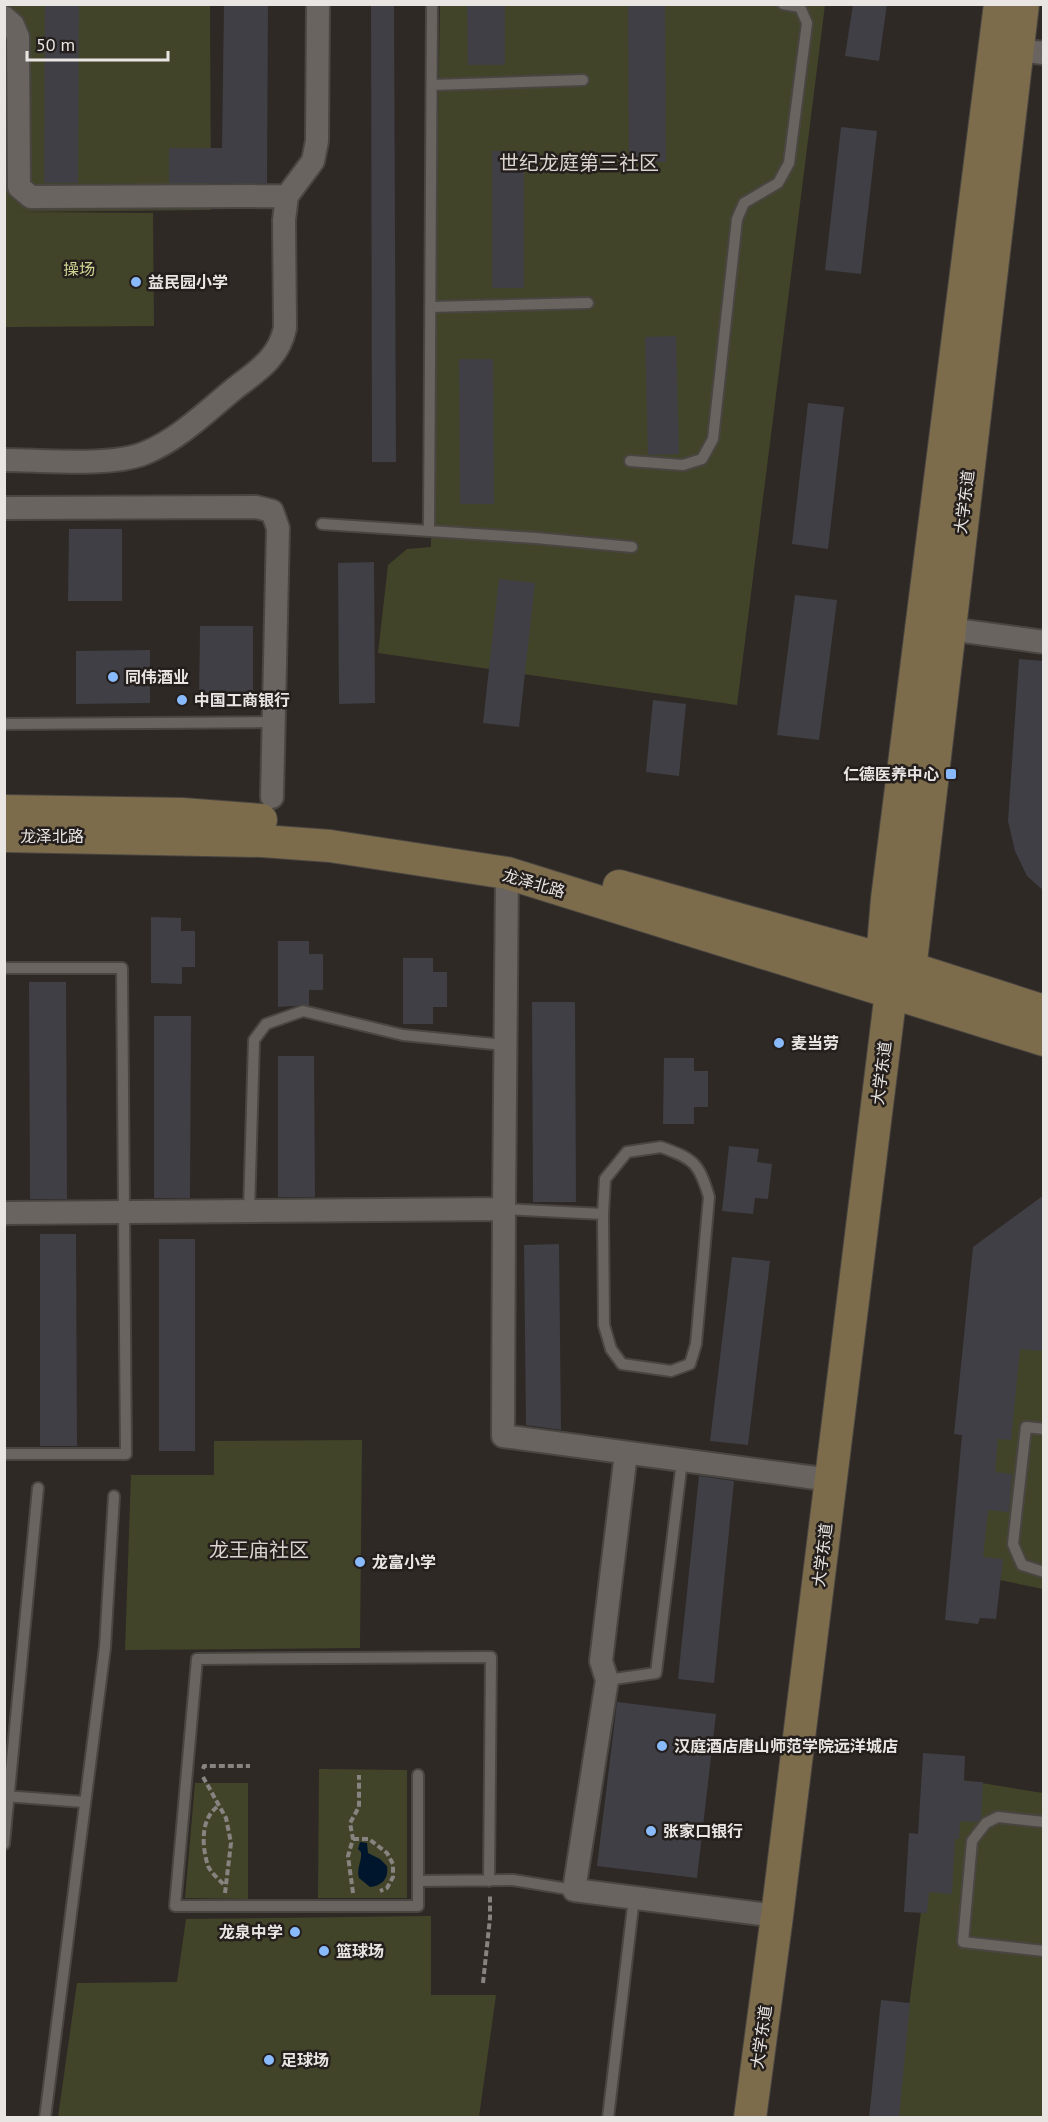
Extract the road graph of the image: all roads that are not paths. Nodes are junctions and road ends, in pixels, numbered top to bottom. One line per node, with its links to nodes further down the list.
1 (318, 4): 10 (street)
2 (432, 4): 9 (lane)
3 (783, 4): 14 (lane)
4 (1000, 4): 28 (main road, 大学东道)
5 (1023, 4): 7 (main road, 大学东道)
6 (4, 17): 10 (street)
7 (1031, 51): 19 (main road, 大学东道)
8 (583, 80): 9 (lane)
9 (432, 85): 12 (lane)
10 (287, 196): 13 (street)
11 (588, 303): 12 (lane)
12 (430, 308): 17 (lane)
13 (4, 460)
14 (630, 461)
15 (4, 508): 21 (street)
16 (322, 524): 17 (lane)
17 (429, 531): 18 (lane)
18 (632, 548)
19 (949, 629): 20 (street); 28 (main road, 大学东道)
20 (1044, 642)
21 (274, 722): 22 (lane); 23 (street)
22 (4, 724)
23 (272, 797)
24 (4, 812): 26 (main road, 龙泽北路)
25 (4, 836): 26 (main road, 龙泽北路)
26 (512, 866): 28 (main road, 龙泽北路); 31 (street)
27 (4, 968): 34 (lane)
28 (894, 974): 29 (main road, 龙泽北路); 30 (main road, 龙泽北路); 41 (main road, 大学东道)
29 (1044, 1011)
30 (1044, 1040)
31 (504, 1045): 32 (street); 33 (lane)
32 (504, 1209): 33 (street); 36 (lane); 38 (street)
33 (249, 1211): 34 (street)
34 (124, 1212): 35 (street); 39 (lane)
35 (4, 1213)
36 (603, 1214): 36 (lane)
37 (1044, 1429): 44 (lane)
38 (626, 1453): 40 (street); 45 (street)
39 (4, 1454)
40 (682, 1461): 41 (street); 45 (lane)
41 (831, 1480): 55 (main road, 大学东道)
42 (39, 1488): 47 (lane)
43 (114, 1496): 48 (lane)
44 (1044, 1572)
45 (607, 1680): 53 (street)
46 (418, 1775): 51 (lane)
47 (7, 1796): 48 (lane); 50 (lane)
48 (84, 1802): 57 (lane)
49 (1044, 1822): 56 (lane)
50 (4, 1844)
51 (418, 1881): 52 (lane); 52 (lane)
52 (489, 1881): 53 (lane)
53 (574, 1890): 54 (street)
54 (634, 1898): 55 (street); 58 (lane)
55 (777, 1916): 59 (main road, 大学东道)
56 (1044, 1951)
57 (45, 2118)
58 (608, 2118)
59 (750, 2118)

